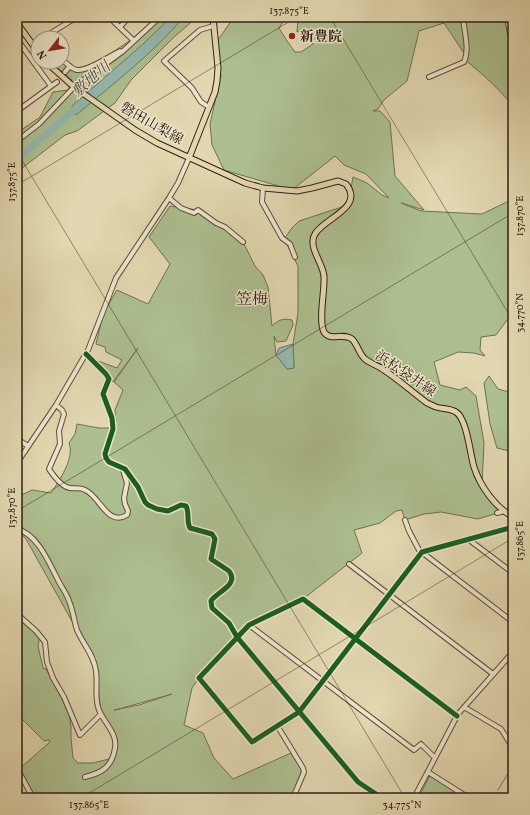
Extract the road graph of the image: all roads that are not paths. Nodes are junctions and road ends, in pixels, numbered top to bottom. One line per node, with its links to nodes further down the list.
1 (77, 17): 11 (street)
2 (109, 17): 10 (street)
3 (129, 17): 10 (street)
4 (160, 17): 14 (street)
5 (213, 17): 9 (main road, 磐田山梨線)
6 (463, 17): 19 (street)
7 (507, 17): 13 (street)
8 (17, 24): 15 (main road)
9 (213, 26): 23 (main road, 磐田山梨線); 23 (street)
10 (120, 27): 14 (street)
11 (56, 30)
12 (17, 38): 21 (street)
13 (513, 40)
14 (134, 41): 16 (street)
15 (30, 42)
16 (126, 49): 17 (street); 22 (street)
17 (70, 66)
18 (55, 70): 22 (main road, 磐田山梨線)
19 (429, 77)
20 (57, 82): 21 (street)
21 (51, 86): 24 (street)
22 (75, 88): 25 (street); 26 (main road, 磐田山梨線)
23 (209, 107): 26 (main road, 磐田山梨線)
24 (17, 111)
25 (17, 141)
26 (189, 158): 27 (main road, 浜松袋井線); 28 (street)
27 (263, 188): 30 (street); 37 (main road, 浜松袋井線)
28 (169, 198): 29 (street); 31 (street)
29 (243, 242)
30 (295, 257)
31 (86, 354): 32 (street); 36 (street)
32 (56, 405): 34 (street); 36 (street)
33 (17, 439): 34 (street)
34 (28, 446): 35 (street)
35 (17, 463)
36 (122, 466): 51 (street)
37 (504, 511): 38 (street); 39 (main road, 浜松袋井線)
38 (497, 513)
39 (513, 517)
40 (405, 520): 44 (street)
41 (513, 527): 43 (street)
42 (17, 529): 58 (street)
43 (468, 539): 44 (street); 46 (street)
44 (422, 552): 47 (street); 49 (street)
45 (349, 564): 47 (street)
46 (513, 573)
47 (389, 595): 52 (street); 54 (street)
48 (17, 614): 58 (street)
49 (513, 622)
50 (249, 625): 51 (street); 52 (street); 55 (street)
51 (237, 637): 57 (street); 60 (street)
52 (356, 639): 55 (street); 59 (street)
53 (513, 652): 54 (street)
54 (494, 674): 56 (street)
55 (323, 681): 57 (street); 62 (street)
56 (464, 707): 59 (street); 61 (street)
57 (300, 712): 60 (street); 68 (street)
58 (101, 714): 65 (street)
59 (457, 716): 62 (street)
60 (278, 726): 67 (street)
61 (513, 748)
62 (435, 758): 64 (street)
63 (18, 770): 66 (street)
64 (428, 772): 69 (street); 70 (street)
65 (85, 777)
66 (33, 798)
67 (293, 798)
68 (382, 798)
69 (414, 798)
70 (469, 798)

